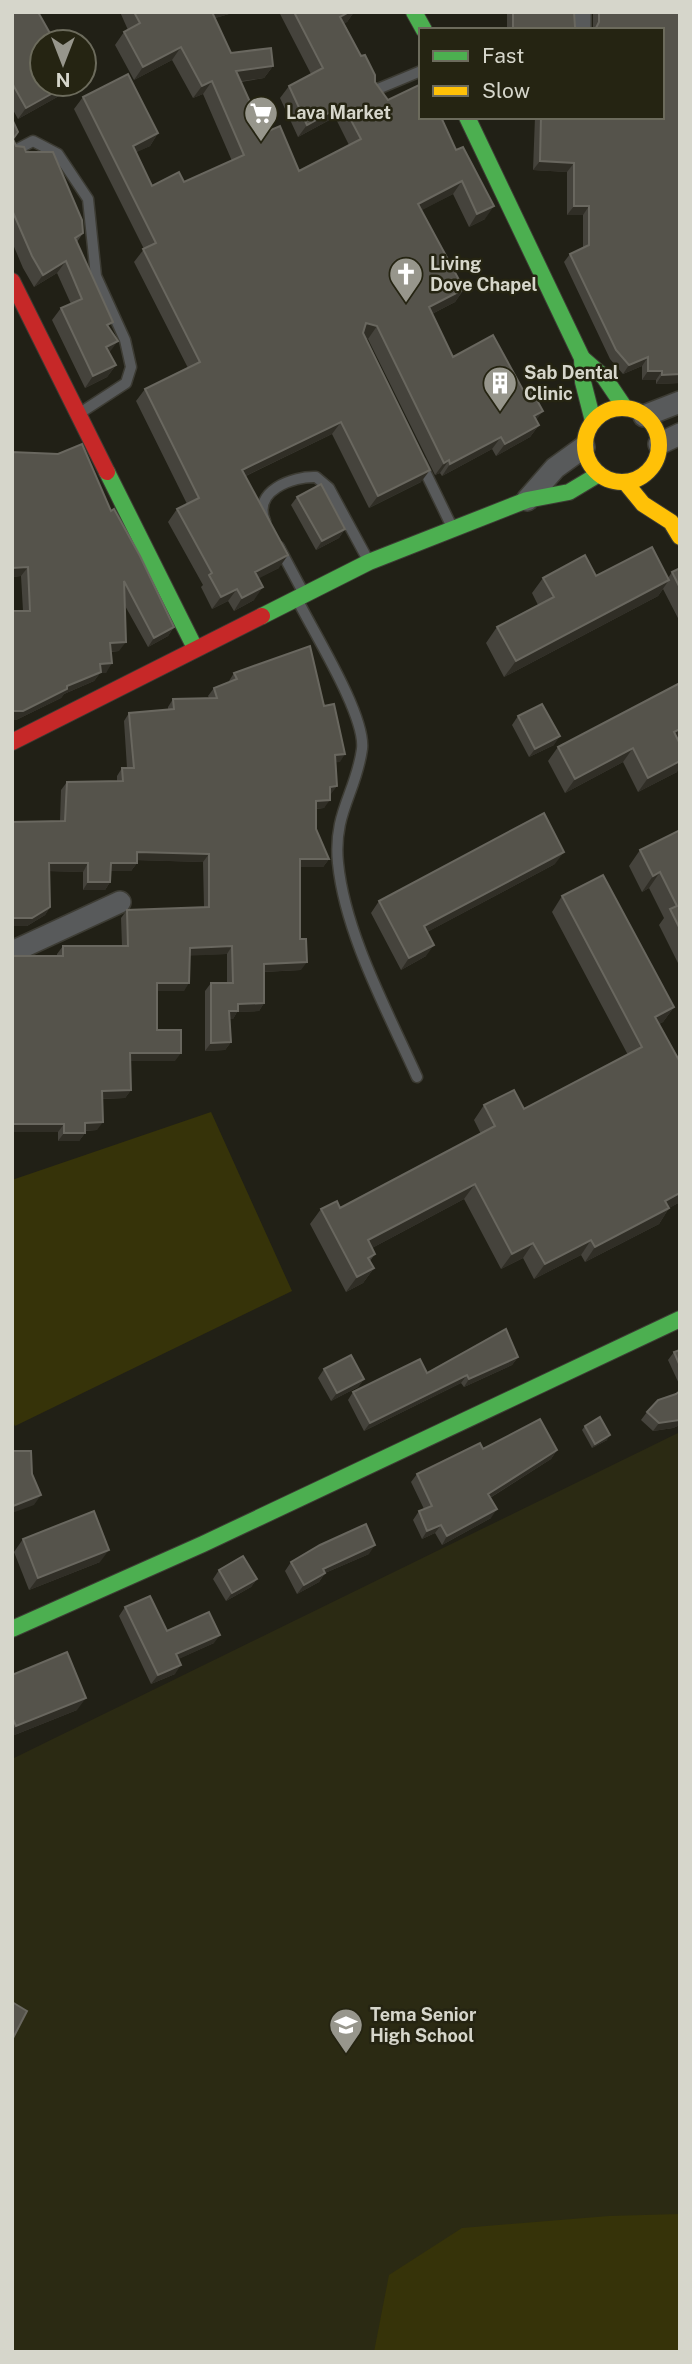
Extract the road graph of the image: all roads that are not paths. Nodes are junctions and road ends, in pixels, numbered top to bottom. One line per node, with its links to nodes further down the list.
1 (414, 12): 2 (street)
2 (423, 28)
3 (419, 72): 4 (lane)
4 (373, 91)
5 (468, 119): 8 (street)
6 (12, 152): 11 (lane)
7 (12, 281): 11 (street)
8 (582, 358): 10 (street); 12 (street)
9 (680, 402): 10 (street)
10 (635, 412): 12 (street); 16 (street)
11 (78, 415): 29 (street)
12 (593, 421): 14 (street)
13 (680, 434): 16 (street)
14 (584, 447): 17 (street); 20 (street)
15 (416, 455): 24 (lane)
16 (656, 455): 18 (street); 19 (street)
17 (598, 474): 18 (street); 20 (street)
18 (625, 482): 22 (street)
19 (662, 484)
20 (527, 500): 24 (street)
21 (668, 503): 22 (street)
22 (671, 522): 25 (street)
23 (269, 527): 27 (lane)
24 (453, 530): 27 (street)
25 (680, 537)
26 (275, 538): 28 (lane)
27 (369, 562): 28 (street)
28 (299, 595): 29 (street); 33 (lane)
29 (195, 648): 30 (street)
30 (12, 742)
31 (120, 902): 32 (street)
32 (12, 952)
33 (417, 1077)
34 (680, 1319): 35 (street)
35 (12, 1629)

